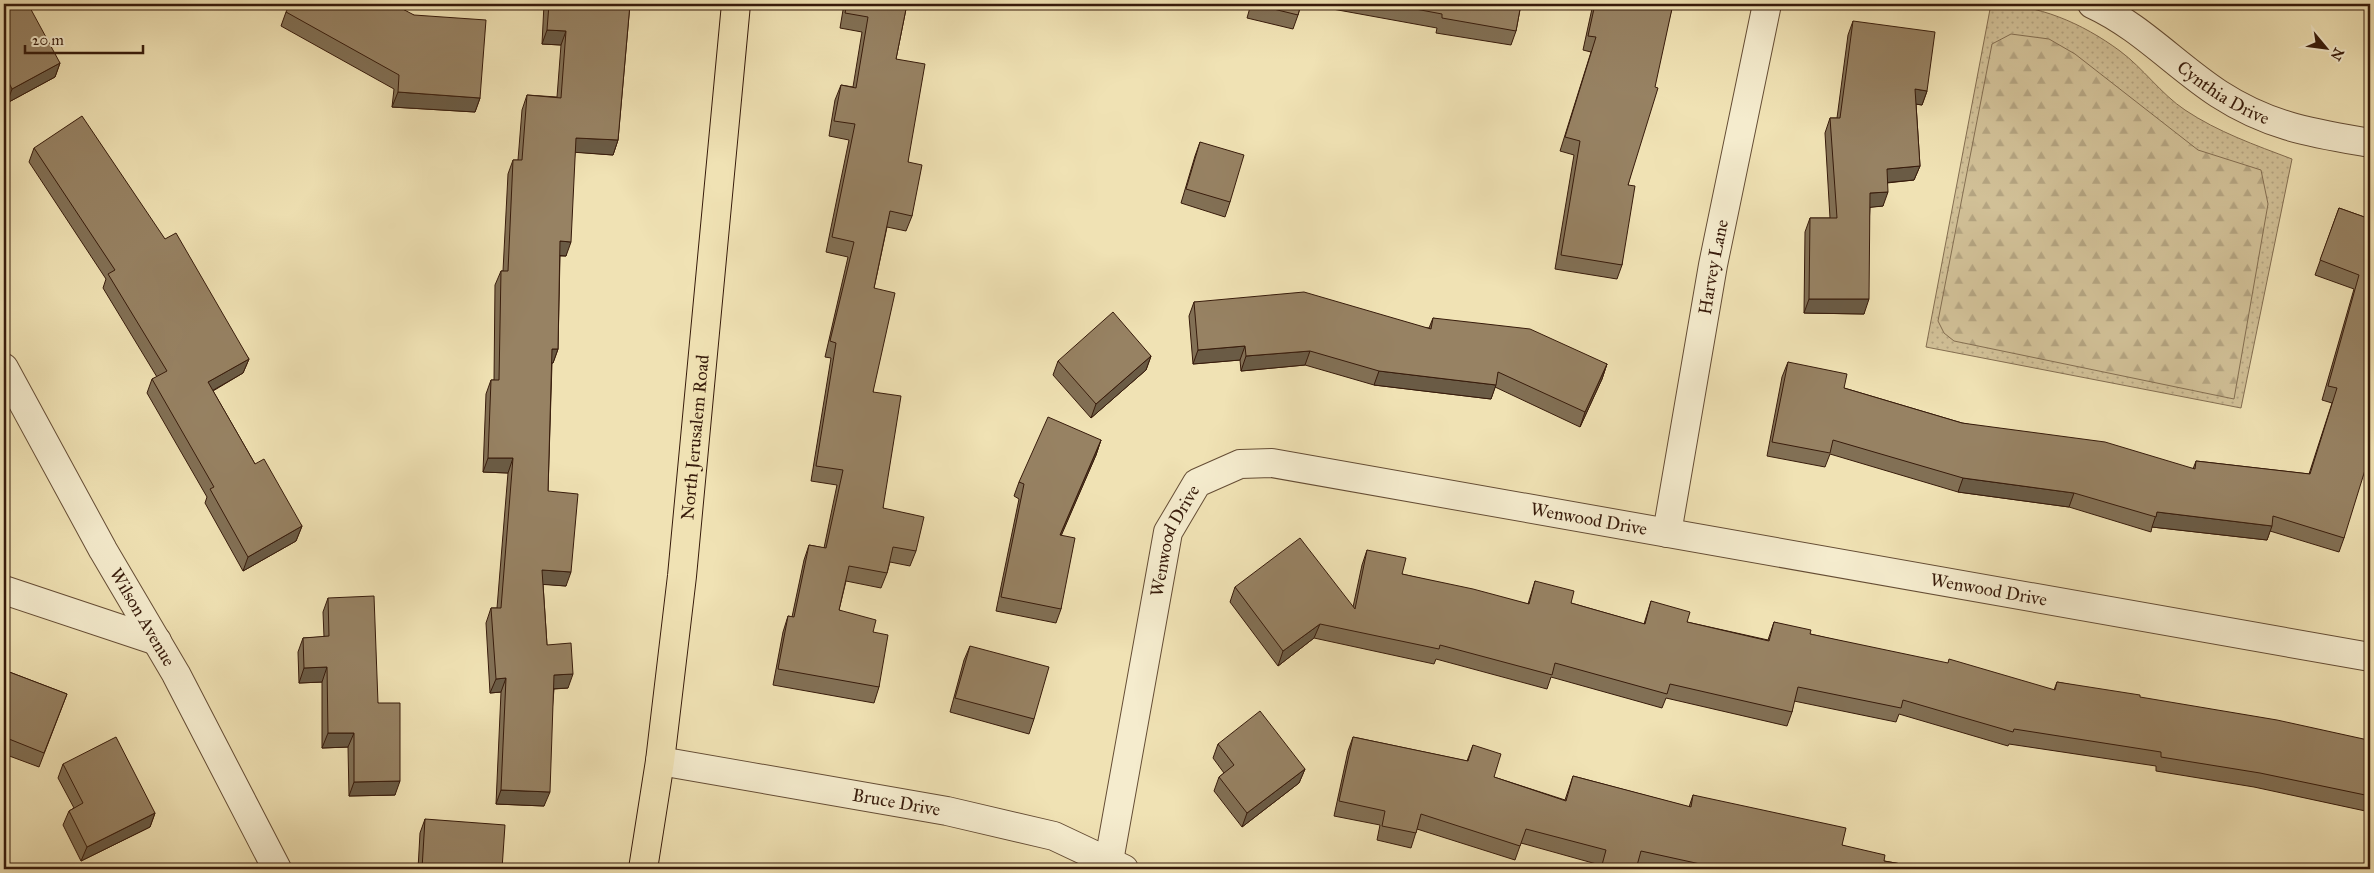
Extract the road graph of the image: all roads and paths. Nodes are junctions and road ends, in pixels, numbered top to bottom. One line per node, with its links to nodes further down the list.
1 (736, 4): 10 (main road, North Jerusalem Road)
2 (1767, 4): 6 (street, Harvey Lane)
3 (2092, 4): 4 (street, Cynthia Drive)
4 (2370, 143)
5 (4, 368): 8 (street, Wilson Avenue)
6 (1667, 533): 9 (street, Wenwood Drive); 11 (street, Wenwood Drive)
7 (4, 590): 8 (street)
8 (157, 641): 12 (street, Wilson Avenue)
9 (2370, 657)
10 (660, 761): 11 (street, Bruce Drive); 13 (main road, North Jerusalem Road)
11 (1117, 865)
12 (277, 869)
13 (642, 869)

